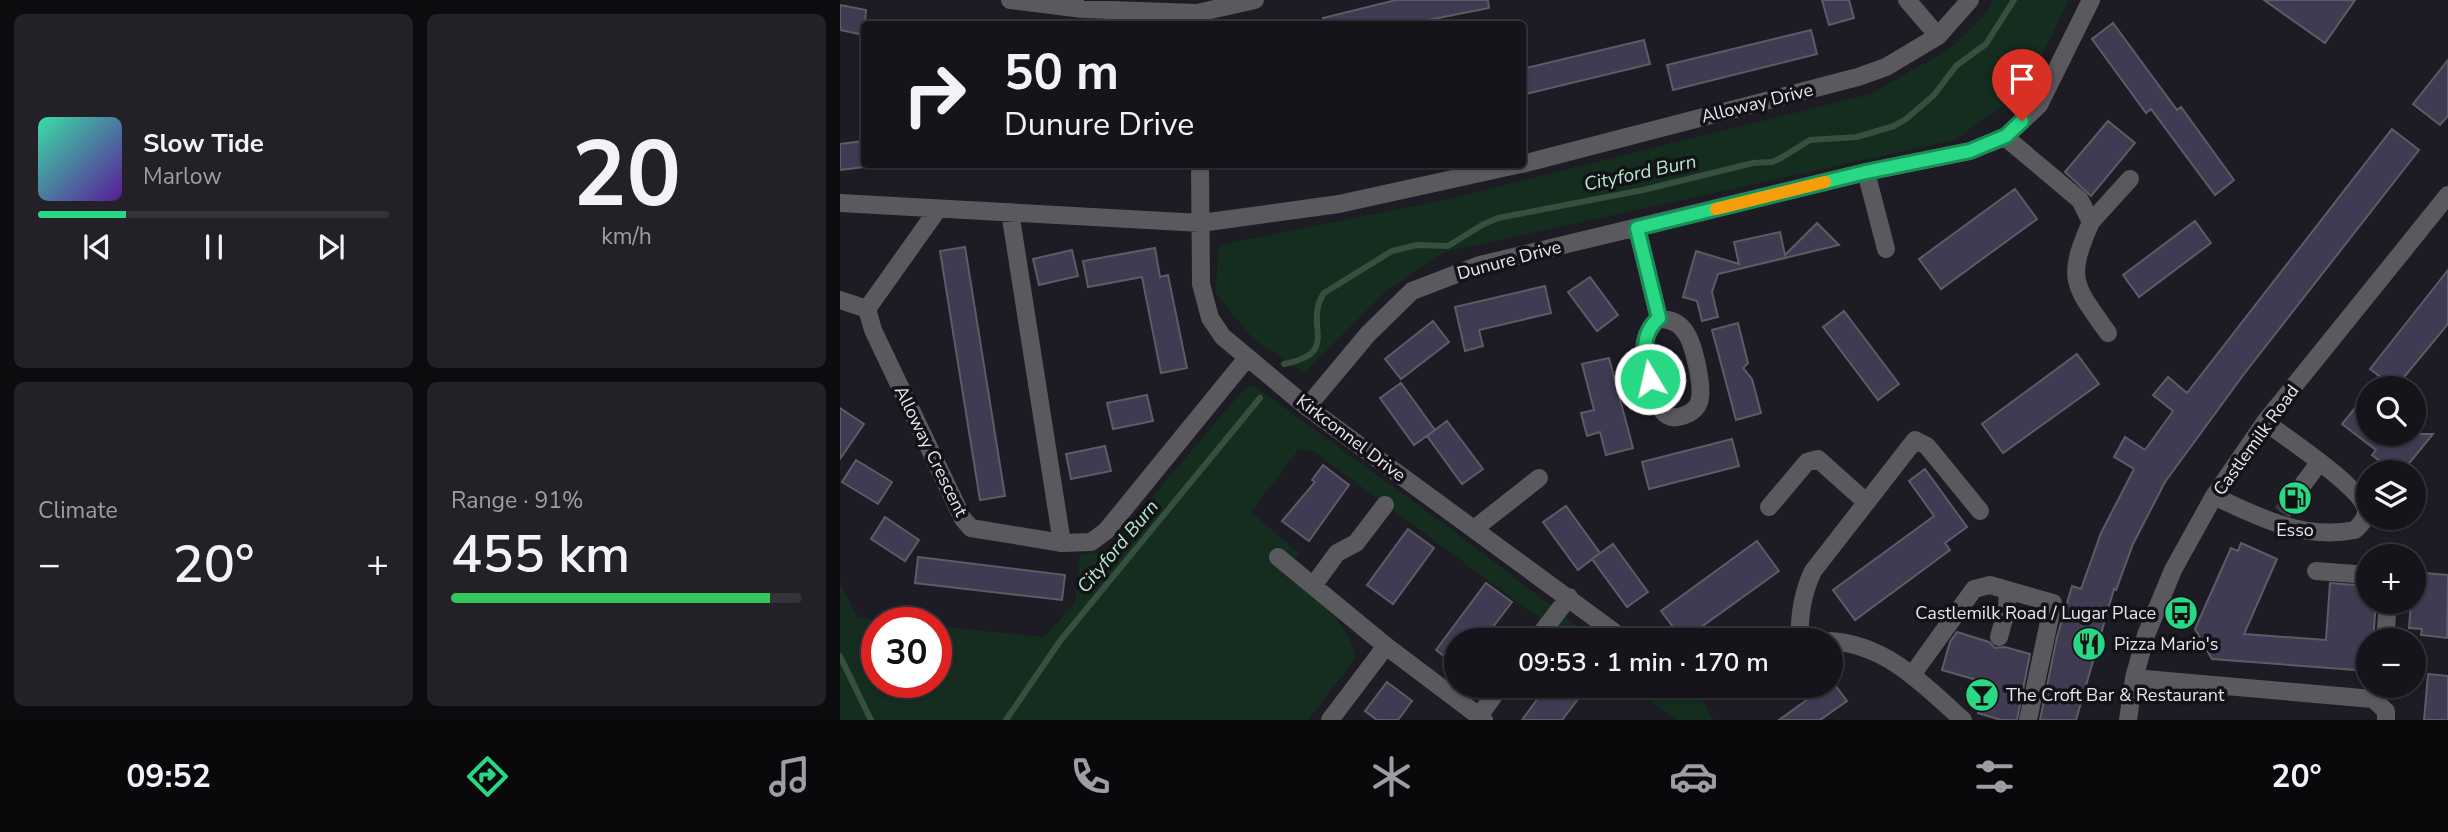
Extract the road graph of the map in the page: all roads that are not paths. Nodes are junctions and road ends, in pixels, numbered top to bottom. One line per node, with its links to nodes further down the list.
1 (1010, 0): 6 (street)
2 (1255, 0): 6 (street)
3 (1907, 0): 7 (street)
4 (1970, 0): 7 (street, Alloway Drive)
5 (2091, 0): 8 (street, Dunure Drive)
6 (1197, 19)
7 (1938, 36): 9 (street, Alloway Drive)
8 (2006, 136): 12 (street, Dunure Drive); 18 (street)
9 (1526, 163)
10 (1200, 168): 19 (street, Kirkconnel Drive)
11 (1504, 168): 19 (street, Alloway Drive)
12 (1866, 172): 20 (street, Dunure Drive); 21 (street)
13 (2130, 179): 18 (street)
14 (2448, 195): 28 (street, Castlemilk Road)
15 (840, 202): 16 (street)
16 (938, 209): 17 (street); 23 (street)
17 (1010, 212): 19 (street); 38 (street)
18 (2091, 222): 25 (street)
19 (1201, 223): 26 (street, Kirkconnel Drive)
20 (1637, 228): 24 (street); 27 (street, Dunure Drive)
21 (1886, 249)
22 (840, 300): 23 (street)
23 (867, 309): 38 (street, Alloway Crescent)
24 (1659, 318): 24 (street)
25 (2108, 333)
26 (1247, 358): 27 (street, Kirkconnel Drive); 38 (street, Alloway Crescent)
27 (1307, 407): 37 (street, Kirkconnel Drive)
28 (2265, 422): 29 (street); 32 (street, Castlemilk Road)
29 (2319, 463): 31 (street); 32 (street)
30 (1539, 478): 37 (street)
31 (2304, 483)
32 (2214, 496): 52 (street, Castlemilk Road)
33 (1866, 502): 35 (street); 36 (street); 47 (street)
34 (1385, 505): 42 (street)
35 (1769, 507)
36 (1980, 512)
37 (1474, 529): 44 (street, Kirkconnel Drive)
38 (1062, 544)
39 (1278, 557): 42 (street)
40 (2316, 571): 41 (street)
41 (2356, 574)
42 (1313, 586): 50 (street)
43 (2008, 590): 48 (street); 51 (street); 59 (street)
44 (1569, 597): 45 (street); 46 (street, Kirkconnel Drive)
45 (1545, 628)
46 (1609, 628)
47 (1799, 628)
48 (1999, 637)
49 (1843, 642): 51 (street)
50 (1385, 646): 56 (street); 57 (street)
51 (1912, 676): 58 (street)
52 (2134, 678): 53 (street); 60 (street, Castlemilk Road)
53 (2356, 691)
54 (1494, 698): 56 (street)
55 (2379, 698): 61 (street)
56 (1481, 718)
57 (1330, 720)
58 (1963, 720)
59 (2028, 720)
60 (2129, 720)
61 (2386, 720)

